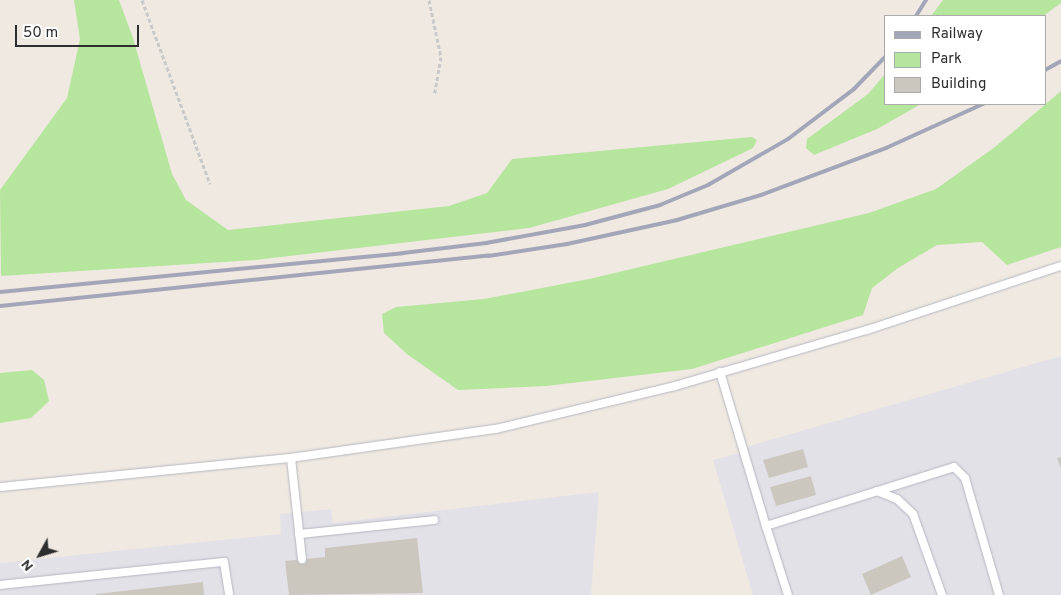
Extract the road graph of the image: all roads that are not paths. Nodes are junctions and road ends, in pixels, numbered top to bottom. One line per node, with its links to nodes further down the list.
1 (1061, 266): 2 (lane)
2 (720, 372): 3 (lane); 7 (lane)
3 (291, 458): 4 (lane); 8 (lane)
4 (0, 487)
5 (877, 491): 7 (lane); 13 (lane); 14 (lane)
6 (434, 520): 8 (lane)
7 (766, 526): 12 (lane)
8 (300, 534): 9 (lane)
9 (302, 559)
10 (0, 585): 11 (lane)
11 (228, 595)
12 (788, 595)
13 (942, 595)
14 (999, 595)

